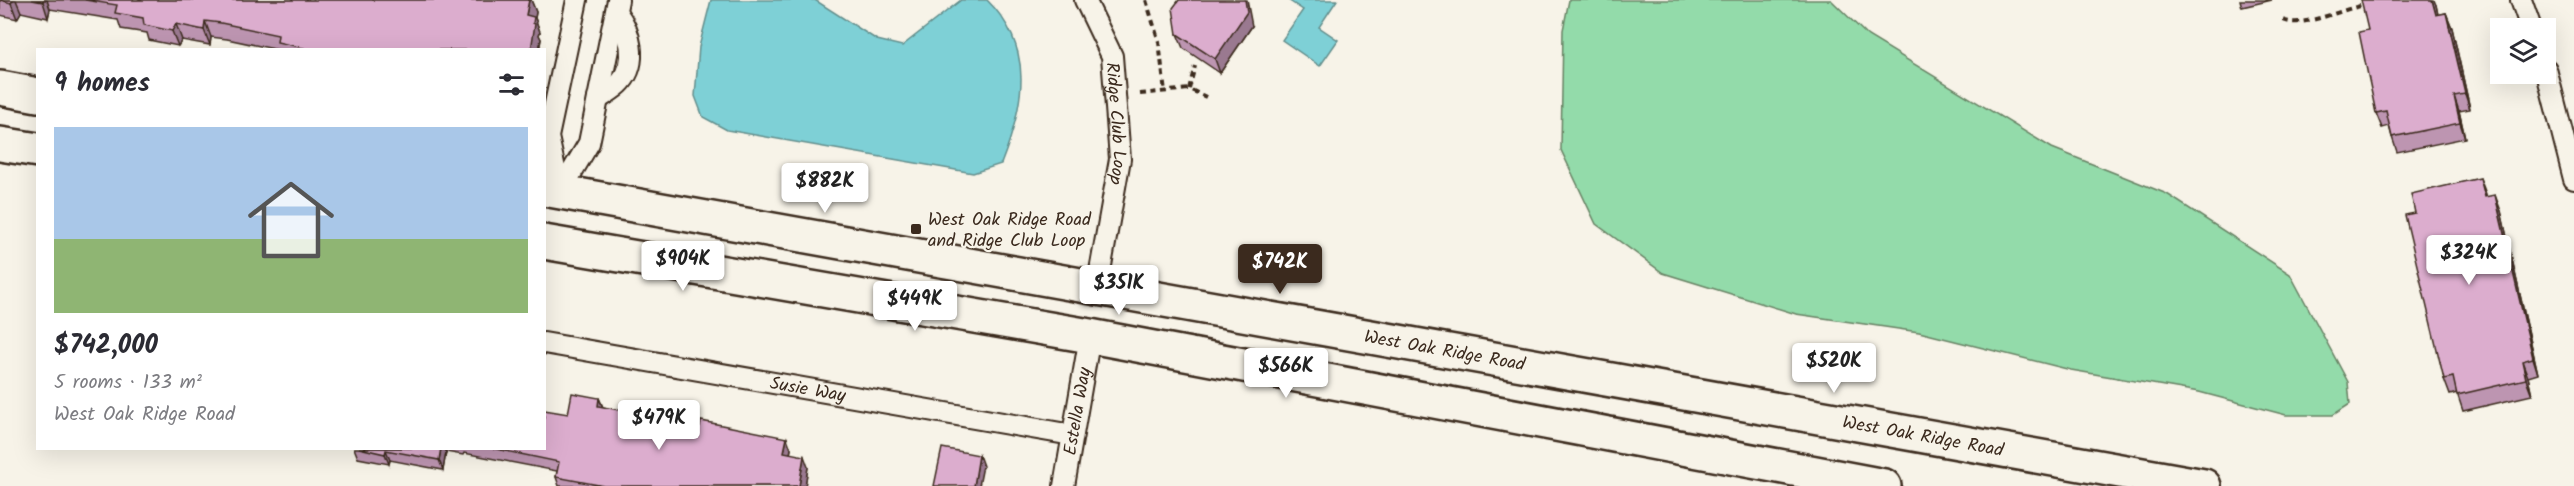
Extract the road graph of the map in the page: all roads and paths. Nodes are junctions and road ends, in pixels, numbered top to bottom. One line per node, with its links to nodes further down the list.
1 (577, 0): 20 (lane)
2 (1085, 0): 15 (lane, Ridge Club Loop)
3 (1146, 0): 13 (path)
4 (2521, 0): 7 (lane)
5 (2369, 5): 8 (path)
6 (617, 6): 20 (lane)
7 (2527, 18)
8 (2283, 20)
9 (1195, 66): 12 (path)
10 (2550, 84): 19 (lane)
11 (0, 88): 14 (street)
12 (1189, 88): 13 (path); 16 (path)
13 (1165, 92): 15 (path)
14 (36, 95)
15 (1115, 95): 22 (lane, Ridge Club Loop)
16 (1206, 97)
17 (0, 144): 18 (street)
18 (36, 150)
19 (2574, 180)
20 (552, 190): 22 (street, West Oak Ridge Road)
21 (546, 242): 23 (street)
22 (1097, 288): 23 (street); 28 (street, West Oak Ridge Road)
23 (1090, 336): 25 (lane, Estella Way); 27 (street)
24 (546, 343): 25 (lane, Susie Way)
25 (1072, 435): 26 (lane, Estella Way)
26 (1064, 486)
27 (1884, 486)
28 (2204, 486)

